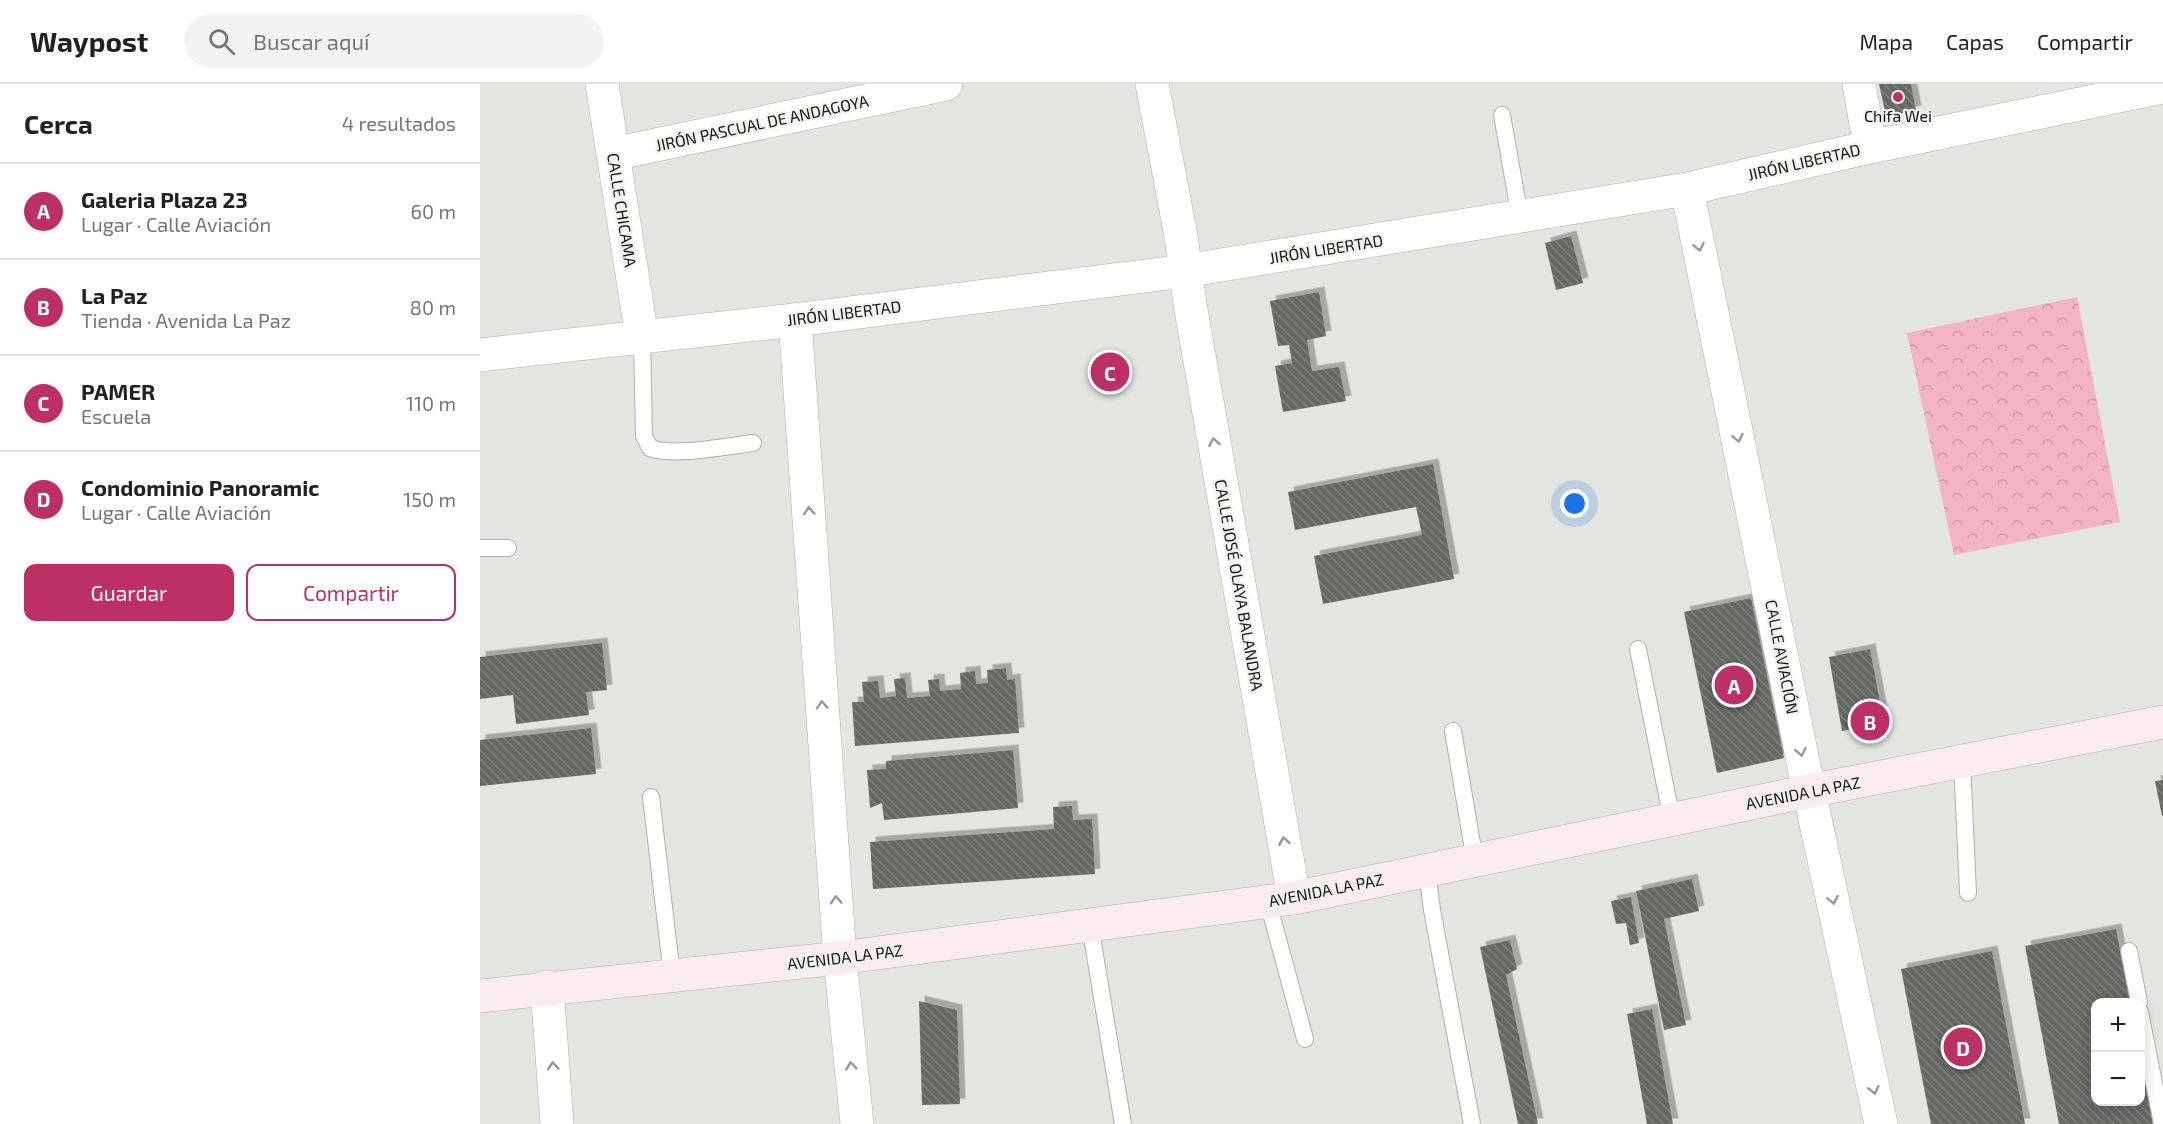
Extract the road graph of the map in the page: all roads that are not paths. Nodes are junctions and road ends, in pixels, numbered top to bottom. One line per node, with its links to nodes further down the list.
1 (602, 84): 9 (street, CALLE CHICAMA)
2 (946, 84): 9 (street, JIRÓN PASCUAL DE ANDAGOYA)
3 (1152, 84): 12 (street, CALLE JOSÉ OLAYA BALANDRA)
4 (1859, 84): 8 (street)
5 (2163, 87): 6 (street, JIRÓN LIBERTAD)
6 (2120, 90): 8 (street, JIRÓN LIBERTAD)
7 (1502, 115): 11 (lane)
8 (1870, 147): 10 (street, JIRÓN LIBERTAD)
9 (613, 154): 14 (street, CALLE CHICAMA)
10 (1687, 189): 11 (street, JIRÓN LIBERTAD); 23 (street, CALLE AVIACIÓN, one-way to 23)
11 (1520, 217): 12 (street, JIRÓN LIBERTAD)
12 (1185, 271): 13 (street, JIRÓN LIBERTAD); 29 (street, CALLE JOSÉ OLAYA BALANDRA, one-way to 12)
13 (795, 320): 14 (street, JIRÓN LIBERTAD); 32 (street, one-way to 13)
14 (642, 337): 15 (street, JIRÓN LIBERTAD); 16 (lane)
15 (480, 355)
16 (753, 443)
17 (480, 548): 18 (lane)
18 (508, 548)
19 (1638, 649): 25 (lane)
20 (2163, 722): 22 (main road, AVENIDA LA PAZ)
21 (1453, 731): 26 (lane)
22 (1962, 762): 23 (main road, AVENIDA LA PAZ); 28 (lane)
23 (1809, 791): 25 (main road, AVENIDA LA PAZ); 43 (street, CALLE AVIACIÓN, one-way to 43)
24 (651, 796): 33 (lane)
25 (1672, 820): 26 (main road, AVENIDA LA PAZ)
26 (1475, 861): 27 (main road, AVENIDA LA PAZ)
27 (1427, 871): 29 (main road, AVENIDA LA PAZ); 42 (lane)
28 (1968, 893)
29 (1281, 900): 30 (main road, AVENIDA LA PAZ); 38 (lane)
30 (1090, 925): 32 (main road, AVENIDA LA PAZ); 41 (lane)
31 (2129, 951): 36 (lane)
32 (840, 958): 33 (main road, AVENIDA LA PAZ); 40 (street, one-way to 32)
33 (672, 975): 34 (main road, AVENIDA LA PAZ)
34 (547, 987): 35 (main road, AVENIDA LA PAZ); 39 (street, one-way to 34)
35 (480, 996)
36 (2138, 998)
37 (2145, 1037): 44 (lane)
38 (1305, 1039)
39 (557, 1124)
40 (857, 1124)
41 (1123, 1124)
42 (1472, 1124)
43 (1881, 1124)
44 (2162, 1124)

